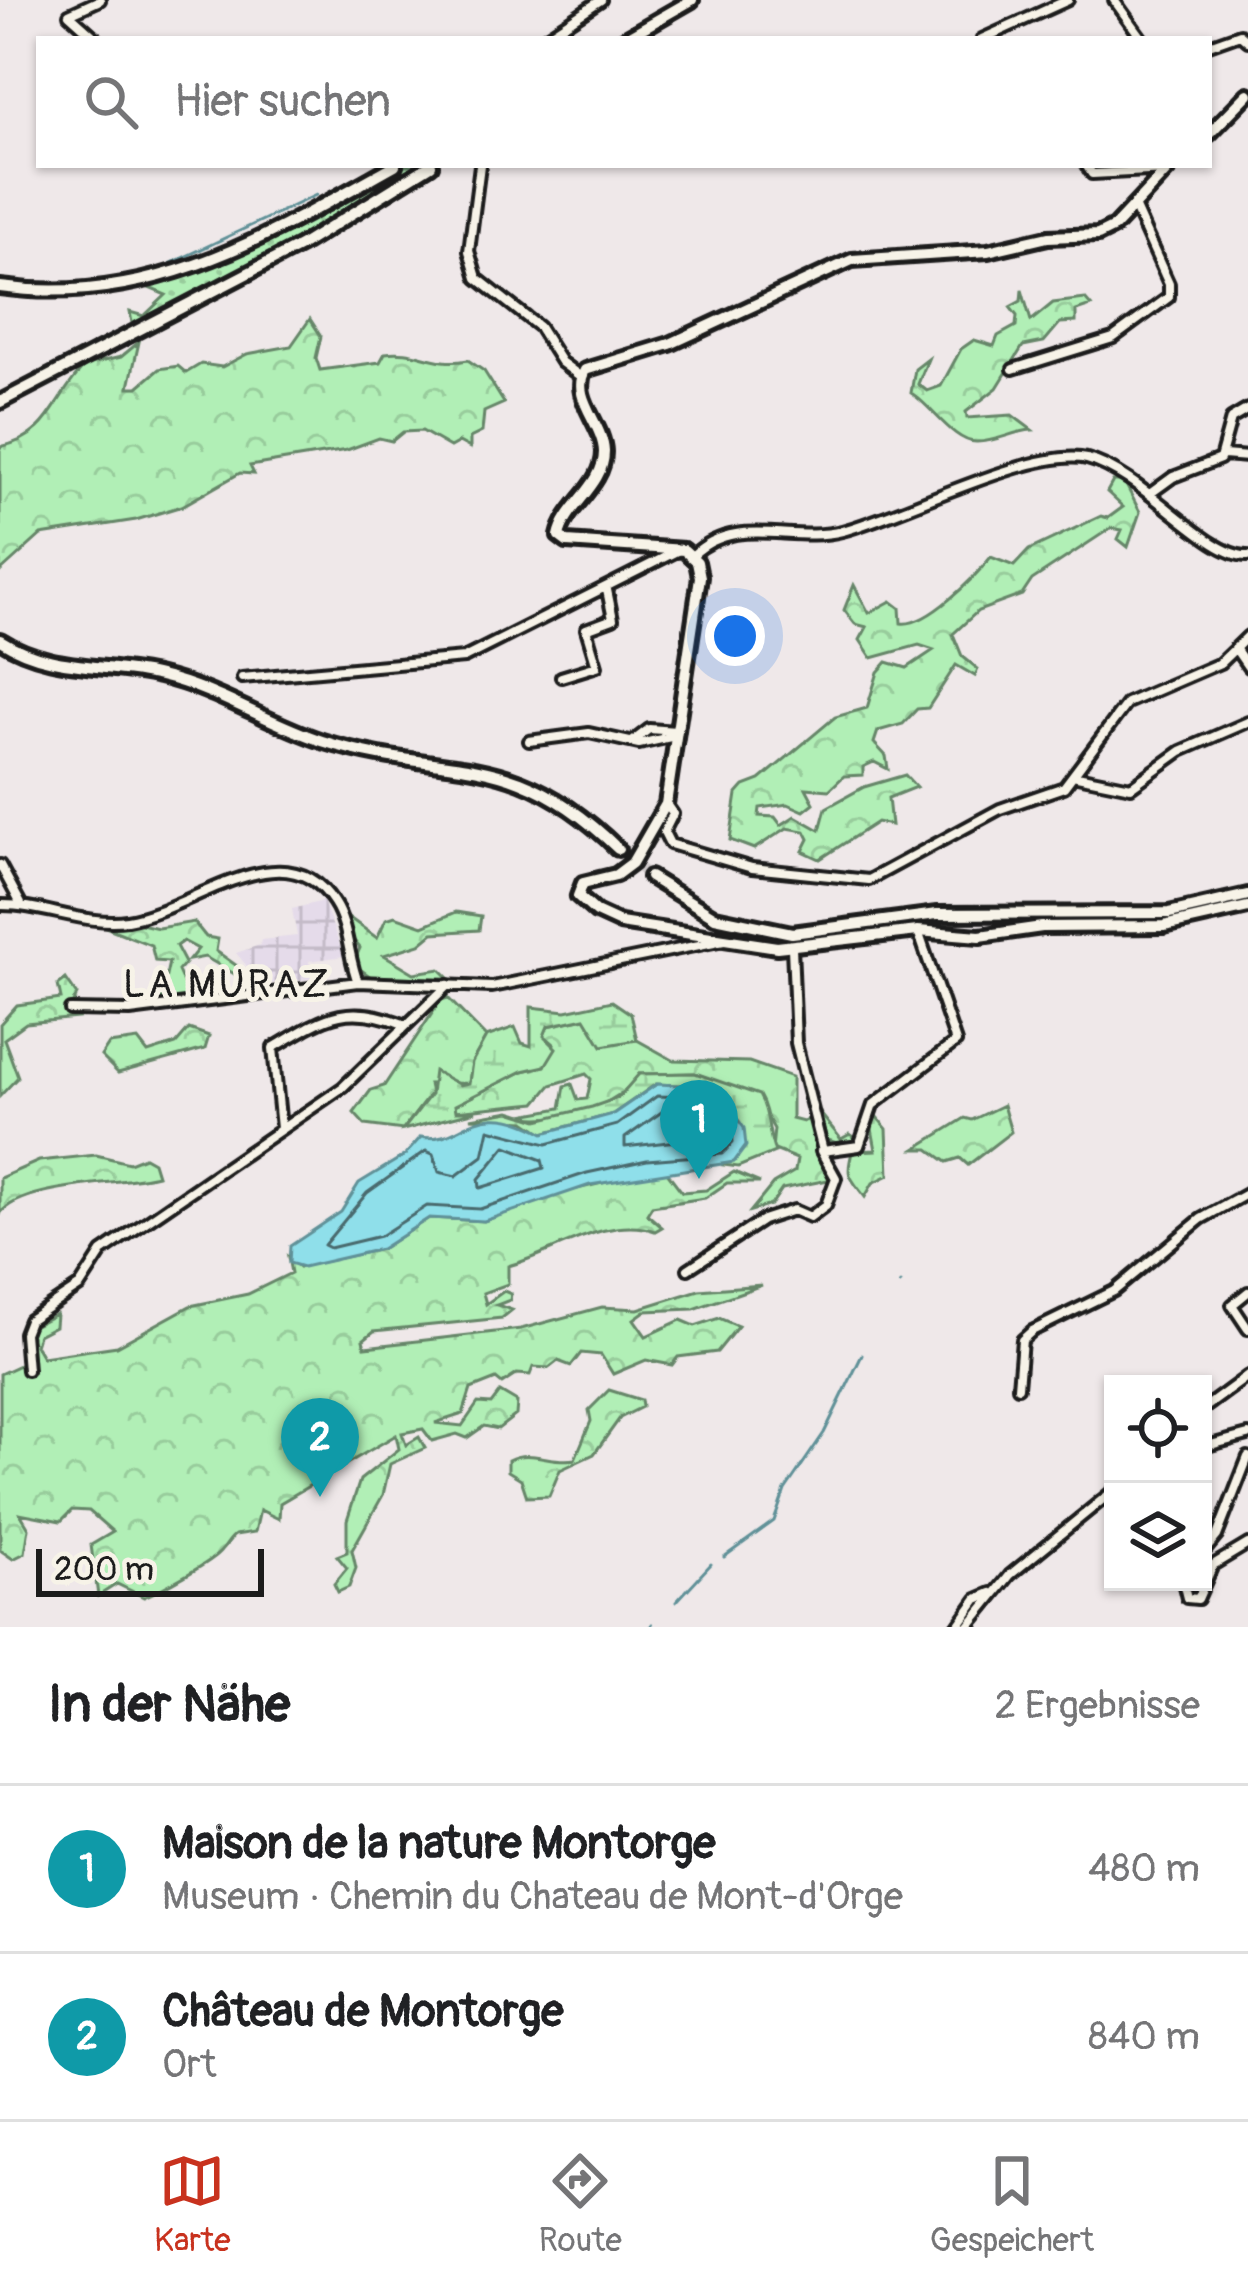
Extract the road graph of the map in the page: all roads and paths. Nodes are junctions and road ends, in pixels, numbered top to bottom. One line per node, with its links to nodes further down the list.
1 (100, 0): 6 (street)
2 (601, 0): 7 (street)
3 (692, 0): 8 (street)
4 (1068, 0): 9 (street)
5 (1114, 0): 10 (street)
6 (94, 36)
7 (547, 36)
8 (629, 36)
9 (989, 36)
10 (1140, 36)
11 (1248, 41): 12 (street)
12 (1212, 44)
13 (1248, 94): 14 (street)
14 (1212, 131)
15 (389, 168): 22 (street)
16 (426, 168): 25 (street)
17 (480, 168): 24 (street)
18 (1088, 168): 19 (street)
19 (1164, 168)
20 (1169, 168): 21 (street)
21 (1137, 202): 23 (street); 24 (street)
22 (0, 287)
23 (1013, 369)
24 (580, 377): 30 (street)
25 (0, 402)
26 (1248, 409): 27 (street)
27 (1224, 455): 28 (street); 29 (street)
28 (1248, 458)
29 (1151, 493): 30 (street); 31 (street)
30 (687, 552): 32 (street); 40 (street)
31 (1248, 556)
32 (607, 590): 37 (street); 38 (street)
33 (1248, 636): 35 (street)
34 (0, 640): 44 (street)
35 (1237, 651): 36 (street); 42 (street)
36 (1248, 667)
37 (561, 677)
38 (242, 678)
39 (1248, 722): 42 (street)
40 (676, 734): 41 (street); 43 (street)
41 (529, 741)
42 (1077, 776): 43 (street)
43 (666, 804): 54 (street)
44 (618, 849)
45 (0, 865): 49 (street)
46 (650, 878): 51 (street)
47 (1248, 895): 51 (street)
48 (0, 904): 49 (street)
49 (21, 904): 56 (street)
50 (1248, 907): 53 (street)
51 (965, 914): 53 (street)
52 (919, 931): 53 (street); 55 (street); 61 (street)
53 (967, 932)
54 (724, 938): 55 (street); 57 (street)
55 (792, 947): 61 (street)
56 (358, 982): 57 (street); 58 (street)
57 (450, 984): 59 (street)
58 (70, 1010)
59 (406, 1025): 60 (street); 60 (street)
60 (281, 1128): 66 (street)
61 (822, 1151): 63 (street)
62 (1248, 1192): 68 (street)
63 (688, 1269)
64 (1248, 1292): 65 (street)
65 (1248, 1329)
66 (27, 1370)
67 (1248, 1376): 69 (street)
68 (1018, 1387)
69 (1212, 1402)
70 (1248, 1435): 71 (street)
71 (1212, 1445)
72 (1248, 1457): 74 (street)
73 (1104, 1499): 77 (street)
74 (1212, 1542)
75 (1248, 1544): 76 (street)
76 (1212, 1567)
77 (993, 1593): 78 (street); 79 (street)
78 (957, 1627)
79 (968, 1627)

